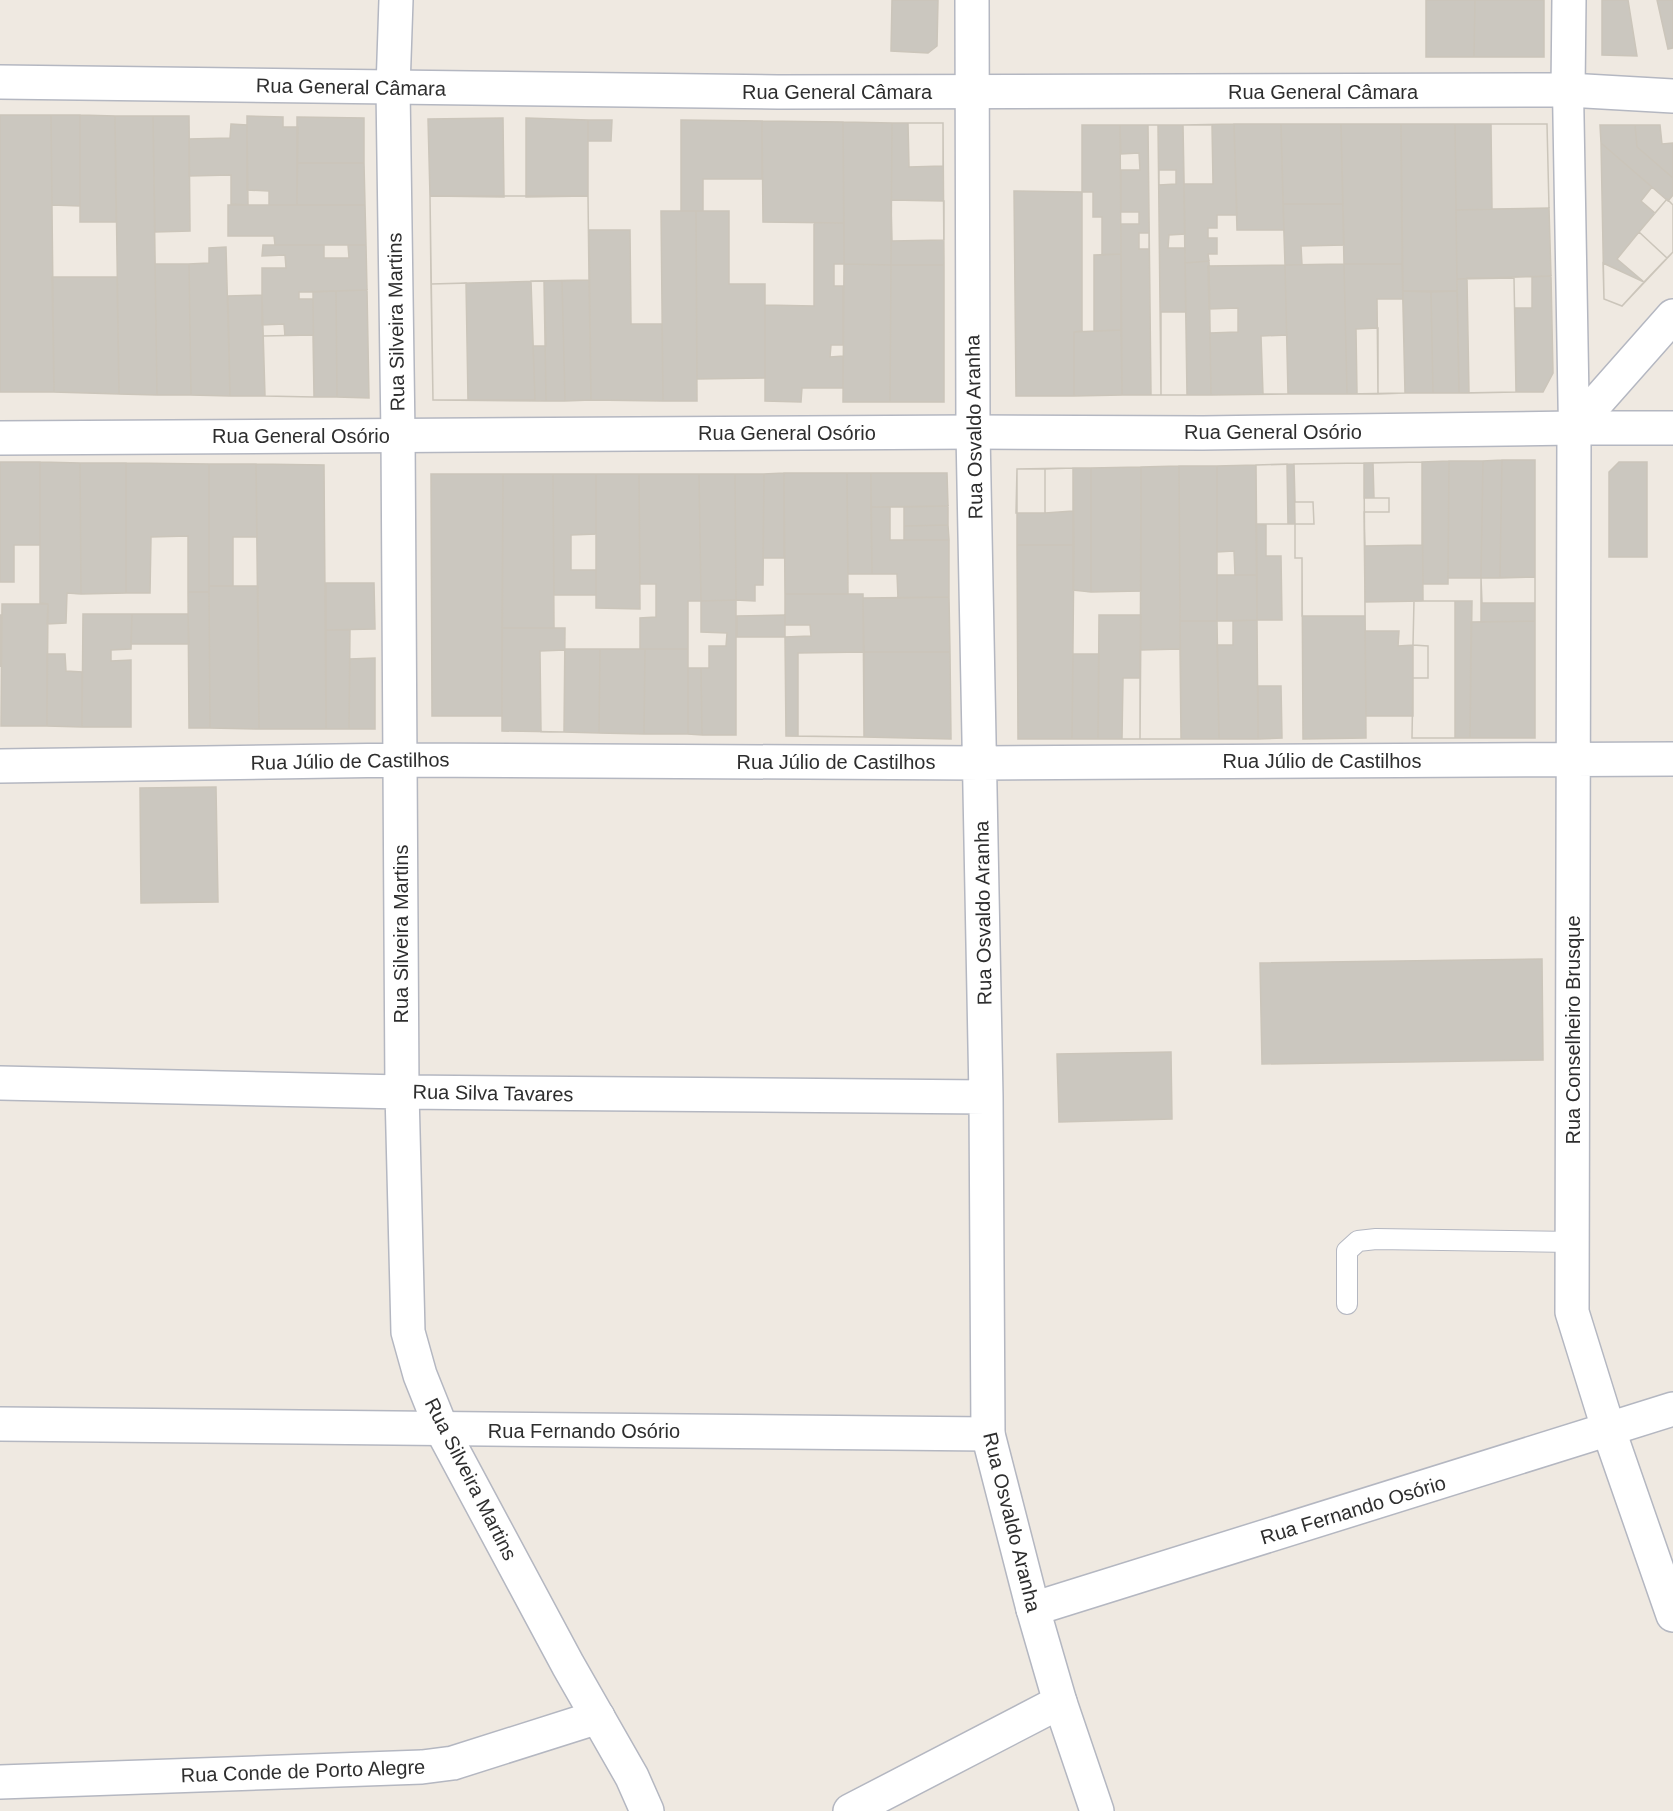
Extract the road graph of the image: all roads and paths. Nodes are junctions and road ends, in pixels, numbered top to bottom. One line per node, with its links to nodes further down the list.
1 (396, 0): 5 (street, Rua Silveira Martins)
2 (972, 0): 7 (street, Rua Osvaldo Aranha)
3 (1569, 0): 6 (street)
4 (0, 82): 5 (street, Rua General Câmara)
5 (393, 88): 7 (street, Rua General Câmara); 13 (street, Rua Silveira Martins)
6 (1568, 90): 7 (street, Rua General Câmara); 8 (street, Rua General Câmara); 10 (street)
7 (972, 93): 12 (street, Rua Osvaldo Aranha)
8 (1673, 96)
9 (1673, 316): 10 (street)
10 (1574, 428): 11 (street, Rua General Osório); 12 (street, Rua General Osório); 17 (street, Rua Conselheiro Brusque)
11 (1673, 428)
12 (973, 432): 13 (street, Rua General Osório); 18 (street, Rua Osvaldo Aranha)
13 (398, 435): 14 (street, Rua General Osório); 16 (street, Rua Silveira Martins)
14 (0, 438)
15 (1673, 759): 17 (street, Rua Júlio de Castilhos)
16 (400, 760): 18 (street, Rua Júlio de Castilhos); 19 (street, Rua Júlio de Castilhos); 21 (street, Rua Silveira Martins)
17 (1573, 760): 18 (street, Rua Júlio de Castilhos); 23 (street, Rua Conselheiro Brusque)
18 (981, 763): 22 (street, Rua Osvaldo Aranha)
19 (0, 766)
20 (0, 1083): 21 (street, Rua Silva Tavares)
21 (402, 1092): 22 (street, Rua Silva Tavares); 27 (street, Rua Silveira Martins)
22 (986, 1097): 29 (street, Rua Osvaldo Aranha)
23 (1572, 1242): 24 (lane); 28 (street, Rua Conselheiro Brusque)
24 (1347, 1304)
25 (1673, 1409): 28 (street, Rua Fernando Osório)
26 (0, 1424): 27 (street, Rua Fernando Osório)
27 (442, 1430): 29 (street, Rua Fernando Osório); 33 (street, Rua Silveira Martins)
28 (1609, 1431): 30 (street, Rua Fernando Osório); 31 (street, Rua Conselheiro Brusque)
29 (988, 1434): 30 (street, Rua Osvaldo Aranha)
30 (1034, 1609): 32 (street, Rua Osvaldo Aranha)
31 (1673, 1615)
32 (1060, 1702): 36 (street); 37 (street, Rua Osvaldo Aranha)
33 (598, 1717): 34 (street, Rua Conde de Porto Alegre); 35 (street, Rua Silveira Martins)
34 (0, 1782)
35 (647, 1811)
36 (850, 1811)
37 (1097, 1811)

